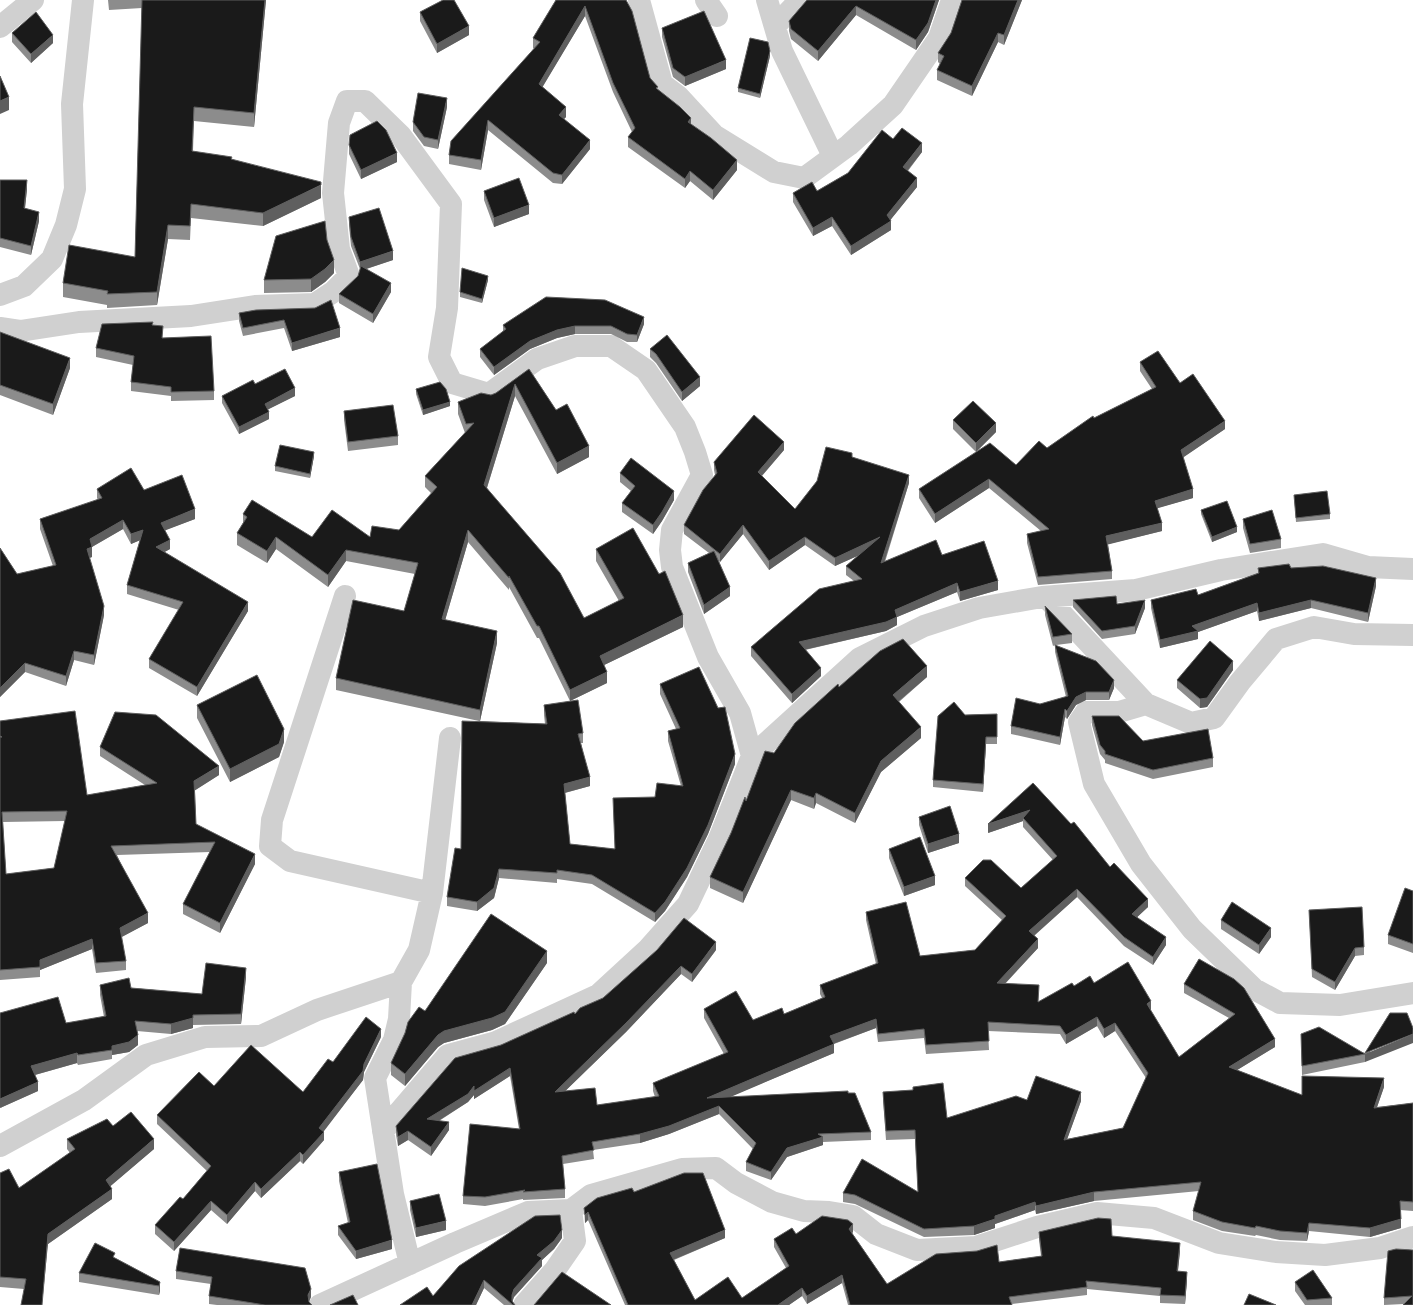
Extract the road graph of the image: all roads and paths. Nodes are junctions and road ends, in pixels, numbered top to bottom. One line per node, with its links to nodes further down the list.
1 (33, 0): 8 (street)
2 (83, 0): 10 (street)
3 (639, 0): 9 (street)
4 (767, 0): 7 (street)
5 (800, 0): 7 (street)
6 (952, 0): 9 (street)
7 (775, 26): 9 (street)
8 (0, 27)
9 (833, 156)
10 (0, 295)
11 (0, 328): 18 (street)
12 (1413, 569): 14 (street)
13 (345, 596): 19 (street)
14 (1046, 597): 16 (street); 18 (street)
15 (1413, 634): 16 (street)
16 (1146, 704): 21 (street)
17 (450, 738): 19 (street)
18 (752, 756): 22 (street)
19 (432, 893): 20 (street)
20 (401, 982): 22 (street); 23 (street)
21 (1413, 993)
22 (383, 1131): 26 (street)
23 (0, 1146)
24 (571, 1210): 25 (street); 26 (street); 28 (street)
25 (1413, 1237)
26 (410, 1264): 27 (street)
27 (320, 1305)
28 (524, 1305)

